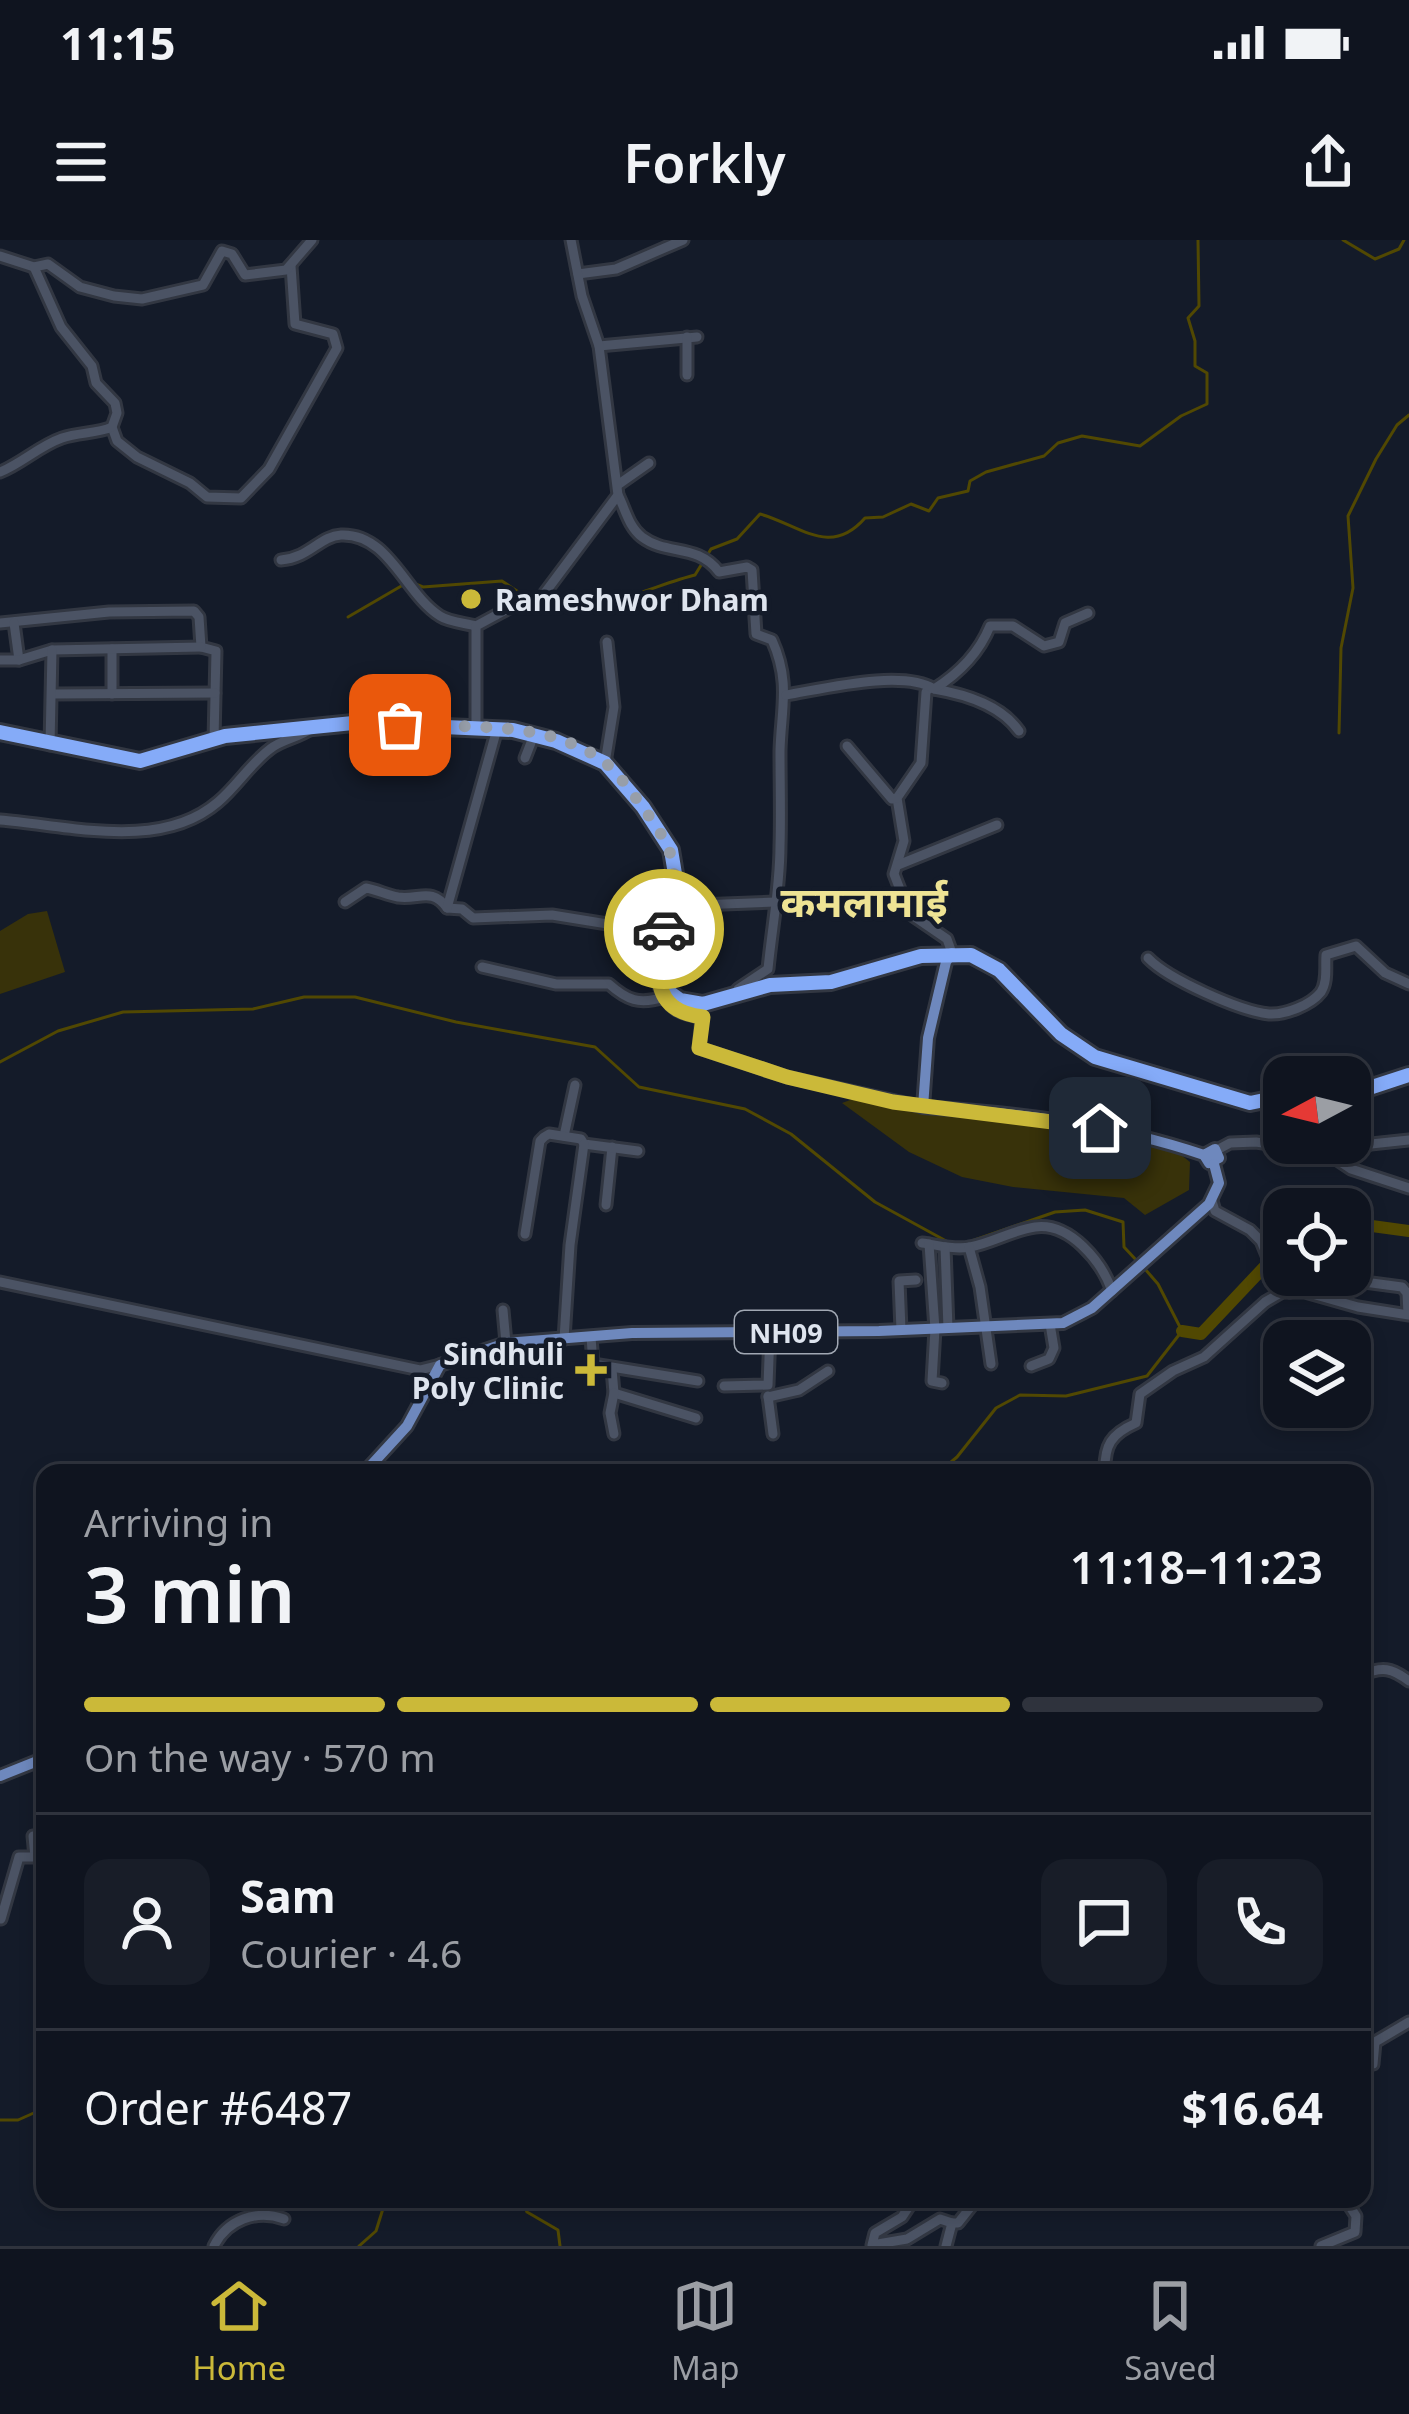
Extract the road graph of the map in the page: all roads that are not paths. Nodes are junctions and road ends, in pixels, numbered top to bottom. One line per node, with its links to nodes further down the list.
1 (312, 240): 5 (street)
2 (571, 240): 7 (street)
3 (683, 240): 7 (street)
4 (0, 256): 6 (street)
5 (291, 266): 6 (street); 10 (street)
6 (34, 267): 10 (street)
7 (578, 274): 8 (street)
8 (599, 346): 9 (street); 13 (street)
9 (687, 375)
10 (112, 427): 12 (street)
11 (649, 463): 13 (street)
12 (0, 472)
13 (619, 489): 18 (street); 29 (street)
14 (281, 560): 18 (street)
15 (1088, 613): 25 (street)
16 (0, 622): 17 (street)
17 (14, 623): 20 (street); 24 (street)
18 (476, 626): 31 (street)
19 (607, 642): 40 (street)
20 (201, 647): 21 (street); 26 (street)
21 (112, 649): 22 (street); 28 (street)
22 (52, 650): 24 (street); 27 (street)
23 (0, 660): 24 (street)
24 (19, 660)
25 (932, 688): 29 (street); 33 (street); 41 (street)
26 (215, 693): 28 (street); 36 (street)
27 (52, 694): 28 (street); 37 (street)
28 (112, 694)
29 (786, 695): 46 (street)
30 (316, 725): 31 (highway); 36 (highway); 42 (street)
31 (476, 728): 32 (highway)
32 (497, 728): 35 (highway); 48 (street)
33 (1019, 731)
34 (0, 732): 37 (highway)
35 (533, 735): 39 (street); 40 (highway)
36 (214, 740): 37 (highway)
37 (50, 745)
38 (847, 746): 41 (street)
39 (524, 758)
40 (605, 763): 47 (highway)
41 (897, 798): 44 (street)
42 (0, 820)
43 (997, 825): 44 (street)
44 (898, 866): 50 (street)
45 (345, 902): 48 (street)
46 (775, 902): 47 (street); 55 (street)
47 (671, 906): 49 (highway)
48 (447, 908): 49 (street)
49 (663, 933): 54 (highway)
50 (952, 953): 55 (highway); 59 (highway); 60 (main road)
51 (1148, 958): 53 (street)
52 (482, 967): 54 (street)
53 (1409, 985)
54 (663, 992): 55 (highway); 60 (street)
55 (729, 996)
56 (1409, 1075): 58 (highway)
57 (575, 1085): 61 (street)
58 (1371, 1088)
59 (1263, 1100)
60 (923, 1107): 68 (main road)
61 (564, 1136): 64 (street); 73 (street)
62 (1409, 1140): 65 (street)
63 (1263, 1143): 68 (street)
64 (584, 1144): 66 (street); 93 (street)
65 (1371, 1144)
66 (612, 1148): 67 (street); 72 (street)
67 (638, 1150)
68 (1212, 1156): 71 (main road)
69 (1347, 1164): 70 (street)
70 (1409, 1188)
71 (1212, 1201): 74 (street); 82 (main road, NH09)
72 (606, 1204)
73 (525, 1234)
74 (1263, 1245)
75 (945, 1246): 76 (street); 77 (street); 78 (street)
76 (969, 1247): 82 (street); 88 (street)
77 (932, 1269): 78 (street); 89 (street)
78 (946, 1269): 89 (street)
79 (916, 1280): 90 (street)
80 (0, 1282): 96 (street)
81 (1371, 1283): 86 (street)
82 (1118, 1286): 87 (main road, NH09)
83 (1273, 1296): 110 (street)
84 (1319, 1296): 86 (street)
85 (503, 1310): 94 (street)
86 (1409, 1315)
87 (1050, 1324): 88 (main road, NH09); 97 (street)
88 (986, 1327): 89 (main road, NH09); 95 (street)
89 (941, 1329): 90 (main road, NH09); 101 (street)
90 (901, 1330): 91 (main road, NH09)
91 (770, 1332): 92 (main road, NH09); 103 (street)
92 (592, 1336): 93 (main road, NH09); 98 (street)
93 (564, 1339): 94 (main road, NH09)
94 (506, 1343): 96 (main road, NH09)
95 (991, 1364)
96 (440, 1365): 109 (main road)
97 (1030, 1366)
98 (611, 1369): 100 (street); 104 (street)
99 (828, 1371): 105 (street)
100 (698, 1381)
101 (942, 1384)
102 (724, 1385): 103 (street)
103 (768, 1385): 105 (street)
104 (614, 1393): 106 (street); 107 (street)
105 (768, 1397): 108 (street)
106 (696, 1418)
107 (614, 1434)
108 (773, 1434)
109 (372, 1464)
110 (1105, 1464)
111 (1371, 1671): 112 (street)
112 (1409, 1682)
113 (36, 1762): 114 (main road)
114 (0, 1776)
115 (33, 1836): 116 (street)
116 (36, 1845)
117 (36, 1857): 118 (street)
118 (2, 1919)
119 (1409, 2022): 120 (street)
120 (1371, 2065)
121 (908, 2208): 125 (street)
122 (970, 2208): 125 (street)
123 (1351, 2208): 128 (street)
124 (284, 2219): 126 (street)
125 (952, 2223): 127 (street)
126 (214, 2246)
127 (946, 2246)
128 (1321, 2246)

